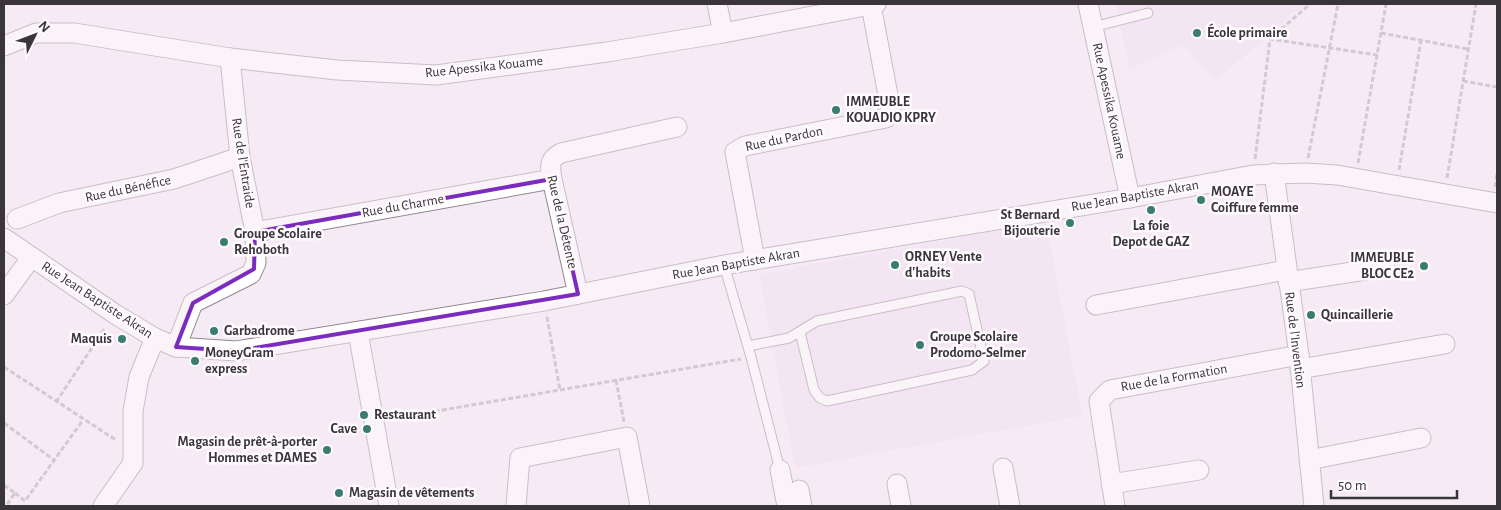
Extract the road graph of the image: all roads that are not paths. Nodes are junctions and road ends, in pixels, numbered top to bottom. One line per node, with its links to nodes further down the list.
1 (717, 4): 6 (street)
2 (874, 4): 6 (street, Rue Apessika Kouame); 19 (street, Rue du Pardon)
3 (1088, 4): 5 (street, Rue Apessika Kouame)
4 (1148, 14): 5 (lane)
5 (1092, 27): 13 (street, Rue Apessika Kouame)
6 (723, 33): 8 (street, Rue Apessika Kouame)
7 (4, 46): 8 (street, Rue Apessika Kouame)
8 (230, 58): 10 (street, Rue de l'Entraide)
9 (677, 127): 12 (street, Rue de la Détente)
10 (240, 157): 15 (street, Rue du Bénéfice); 16 (street, Rue de l'Entraide)
11 (1274, 173): 13 (street, Rue Jean Baptiste Akran); 14 (street, Rue Jean Baptiste Akran); 22 (street, Rue de l'Invention)
12 (552, 179): 16 (street, Rue du Charme); 23 (street, Rue de la Détente)
13 (1130, 198): 19 (street, Rue Jean Baptiste Akran)
14 (1497, 203)
15 (17, 219)
16 (255, 232): 31 (street, Rue de l'Entraide)
17 (4, 238): 18 (street, Rue Jean Baptiste Akran)
18 (31, 258): 24 (street); 28 (street, Rue Jean Baptiste Akran)
19 (755, 260): 20 (street, Rue Jean Baptiste Akran)
20 (724, 265): 23 (street, Rue Jean Baptiste Akran); 30 (lane)
21 (1385, 267): 22 (street)
22 (1287, 276): 25 (street); 32 (street, Rue de l'Invention)
23 (578, 294): 26 (street, Rue Jean Baptiste Akran)
24 (4, 295)
25 (1096, 304)
26 (358, 332): 31 (street, Rue Jean Baptiste Akran); 41 (street)
27 (800, 332): 27 (lane); 30 (lane)
28 (154, 338): 31 (street, Rue Jean Baptiste Akran); 40 (street)
29 (1445, 344): 32 (street)
30 (748, 346): 36 (lane)
31 (176, 347)
32 (1300, 362): 34 (street, Rue de l'Invention); 39 (street, Rue de la Formation)
33 (1422, 438): 34 (street)
34 (1309, 460): 48 (street, Rue de l'Invention)
35 (1003, 468): 46 (street)
36 (780, 470): 44 (street)
37 (1199, 470): 39 (street)
38 (897, 484): 45 (street)
39 (1111, 484): 47 (street, Rue de la Formation)
40 (103, 506)
41 (389, 506)
42 (516, 506): 43 (street)
43 (640, 506)
44 (786, 506)
45 (901, 506)
46 (1010, 506)
47 (1115, 506)
48 (1314, 506)

